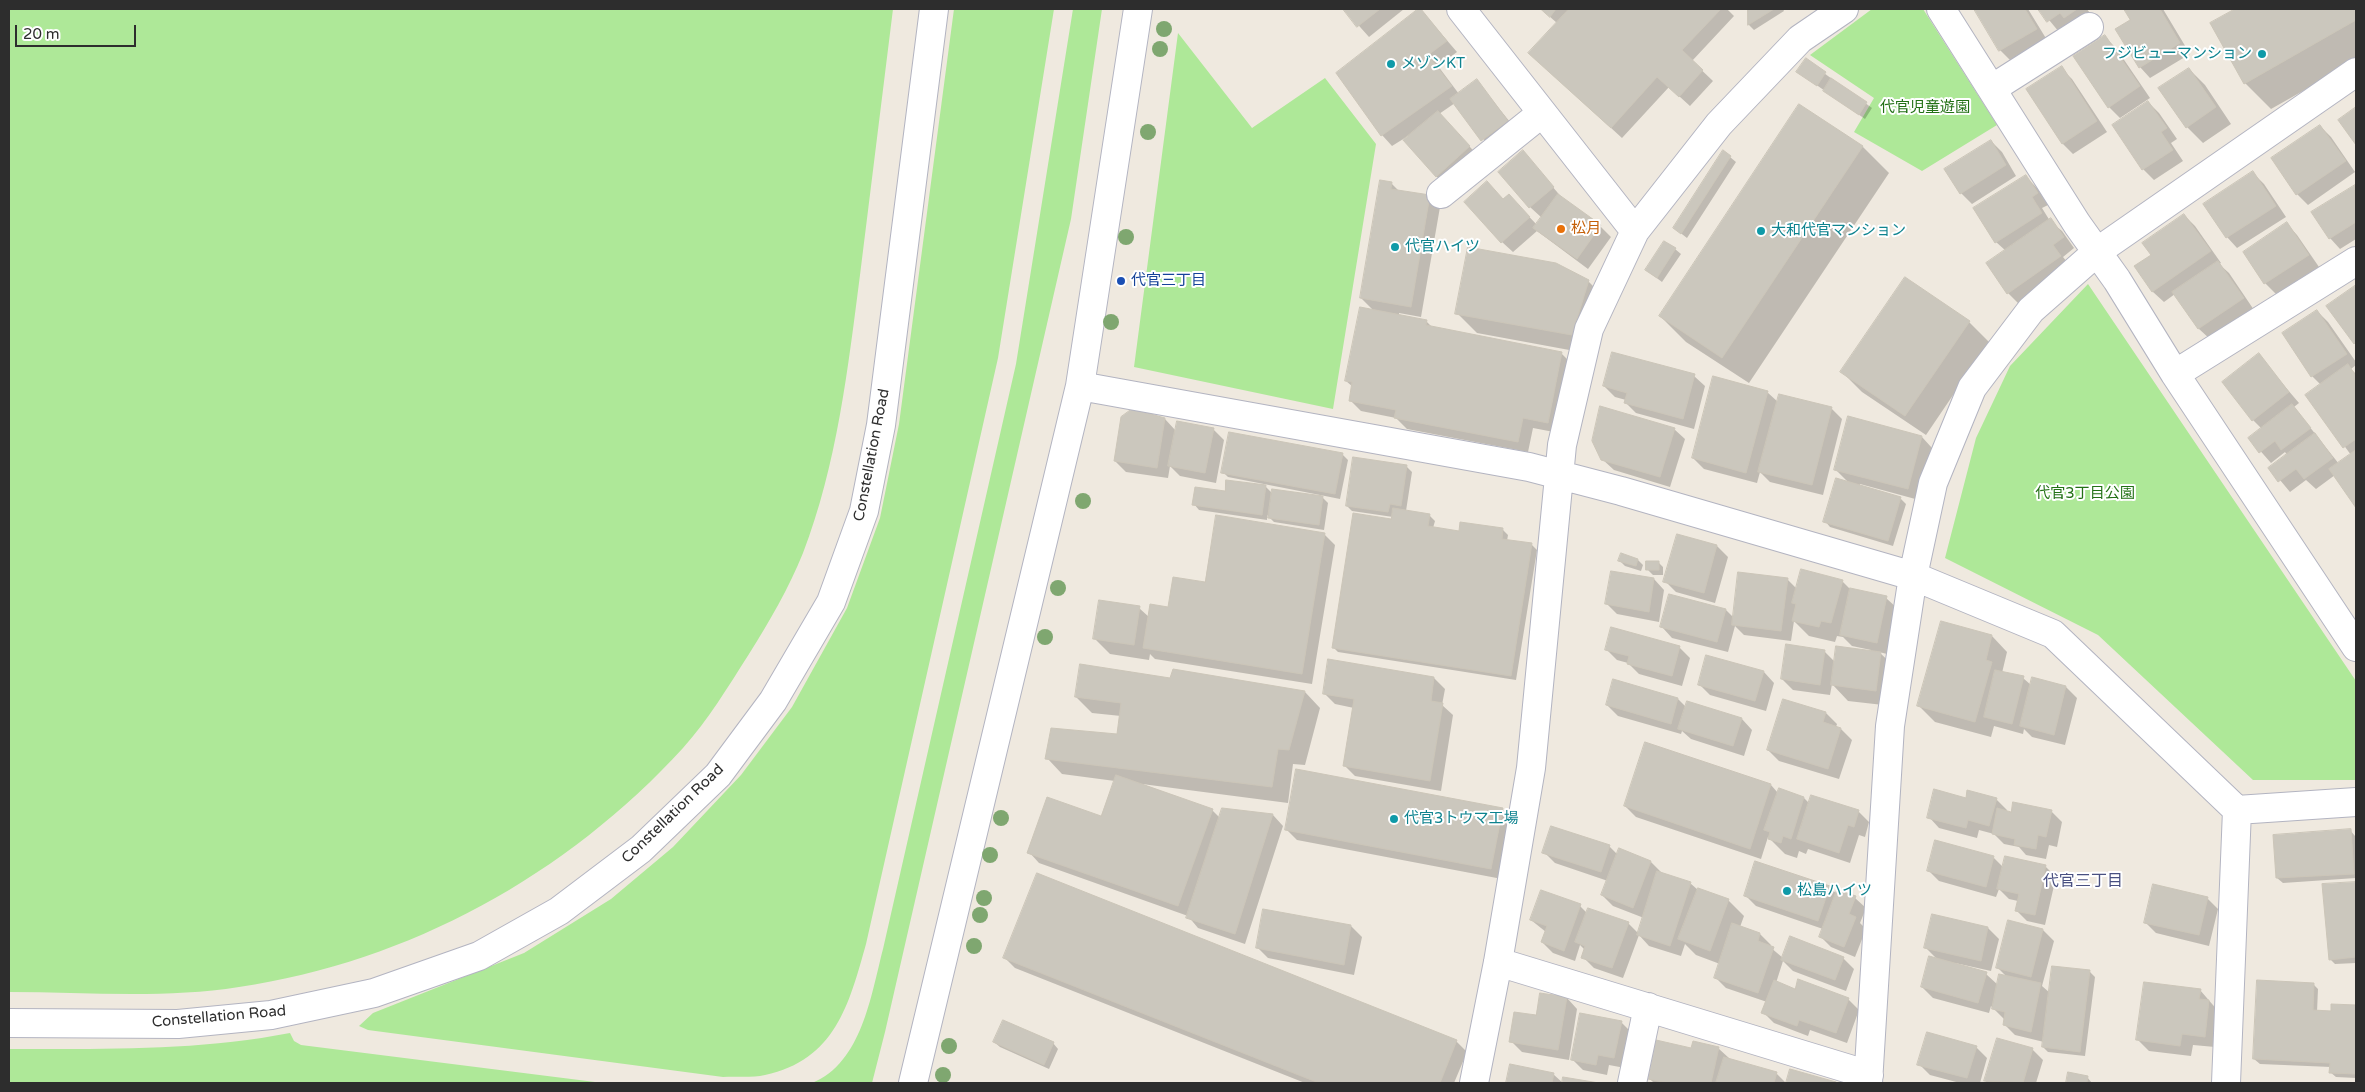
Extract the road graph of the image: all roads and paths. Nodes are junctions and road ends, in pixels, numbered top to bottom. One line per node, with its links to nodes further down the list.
1 (934, 9): 23 (street, Constellation Road)
2 (1138, 9): 15 (street)
3 (1461, 9): 9 (street)
4 (1844, 9): 11 (street)
5 (1941, 9): 8 (street)
6 (2089, 27): 8 (street)
7 (2356, 72): 12 (street)
8 (1993, 88): 12 (street)
9 (1542, 113): 10 (street); 11 (street)
10 (1441, 194)
11 (1635, 231): 16 (street)
12 (2098, 251): 14 (street); 17 (street)
13 (2356, 261): 14 (street)
14 (2176, 374): 18 (street)
15 (1080, 386): 16 (street); 25 (street)
16 (1560, 476): 17 (street); 21 (street)
17 (1913, 576): 20 (street); 24 (street)
18 (2356, 647)
19 (2356, 802): 20 (street)
20 (2237, 810): 28 (street)
21 (1498, 962): 22 (street); 26 (street)
22 (1648, 1007): 24 (street); 27 (street)
23 (9, 1023)
24 (1868, 1079)
25 (913, 1083)
26 (1474, 1083)
27 (1632, 1083)
28 (2226, 1083)

